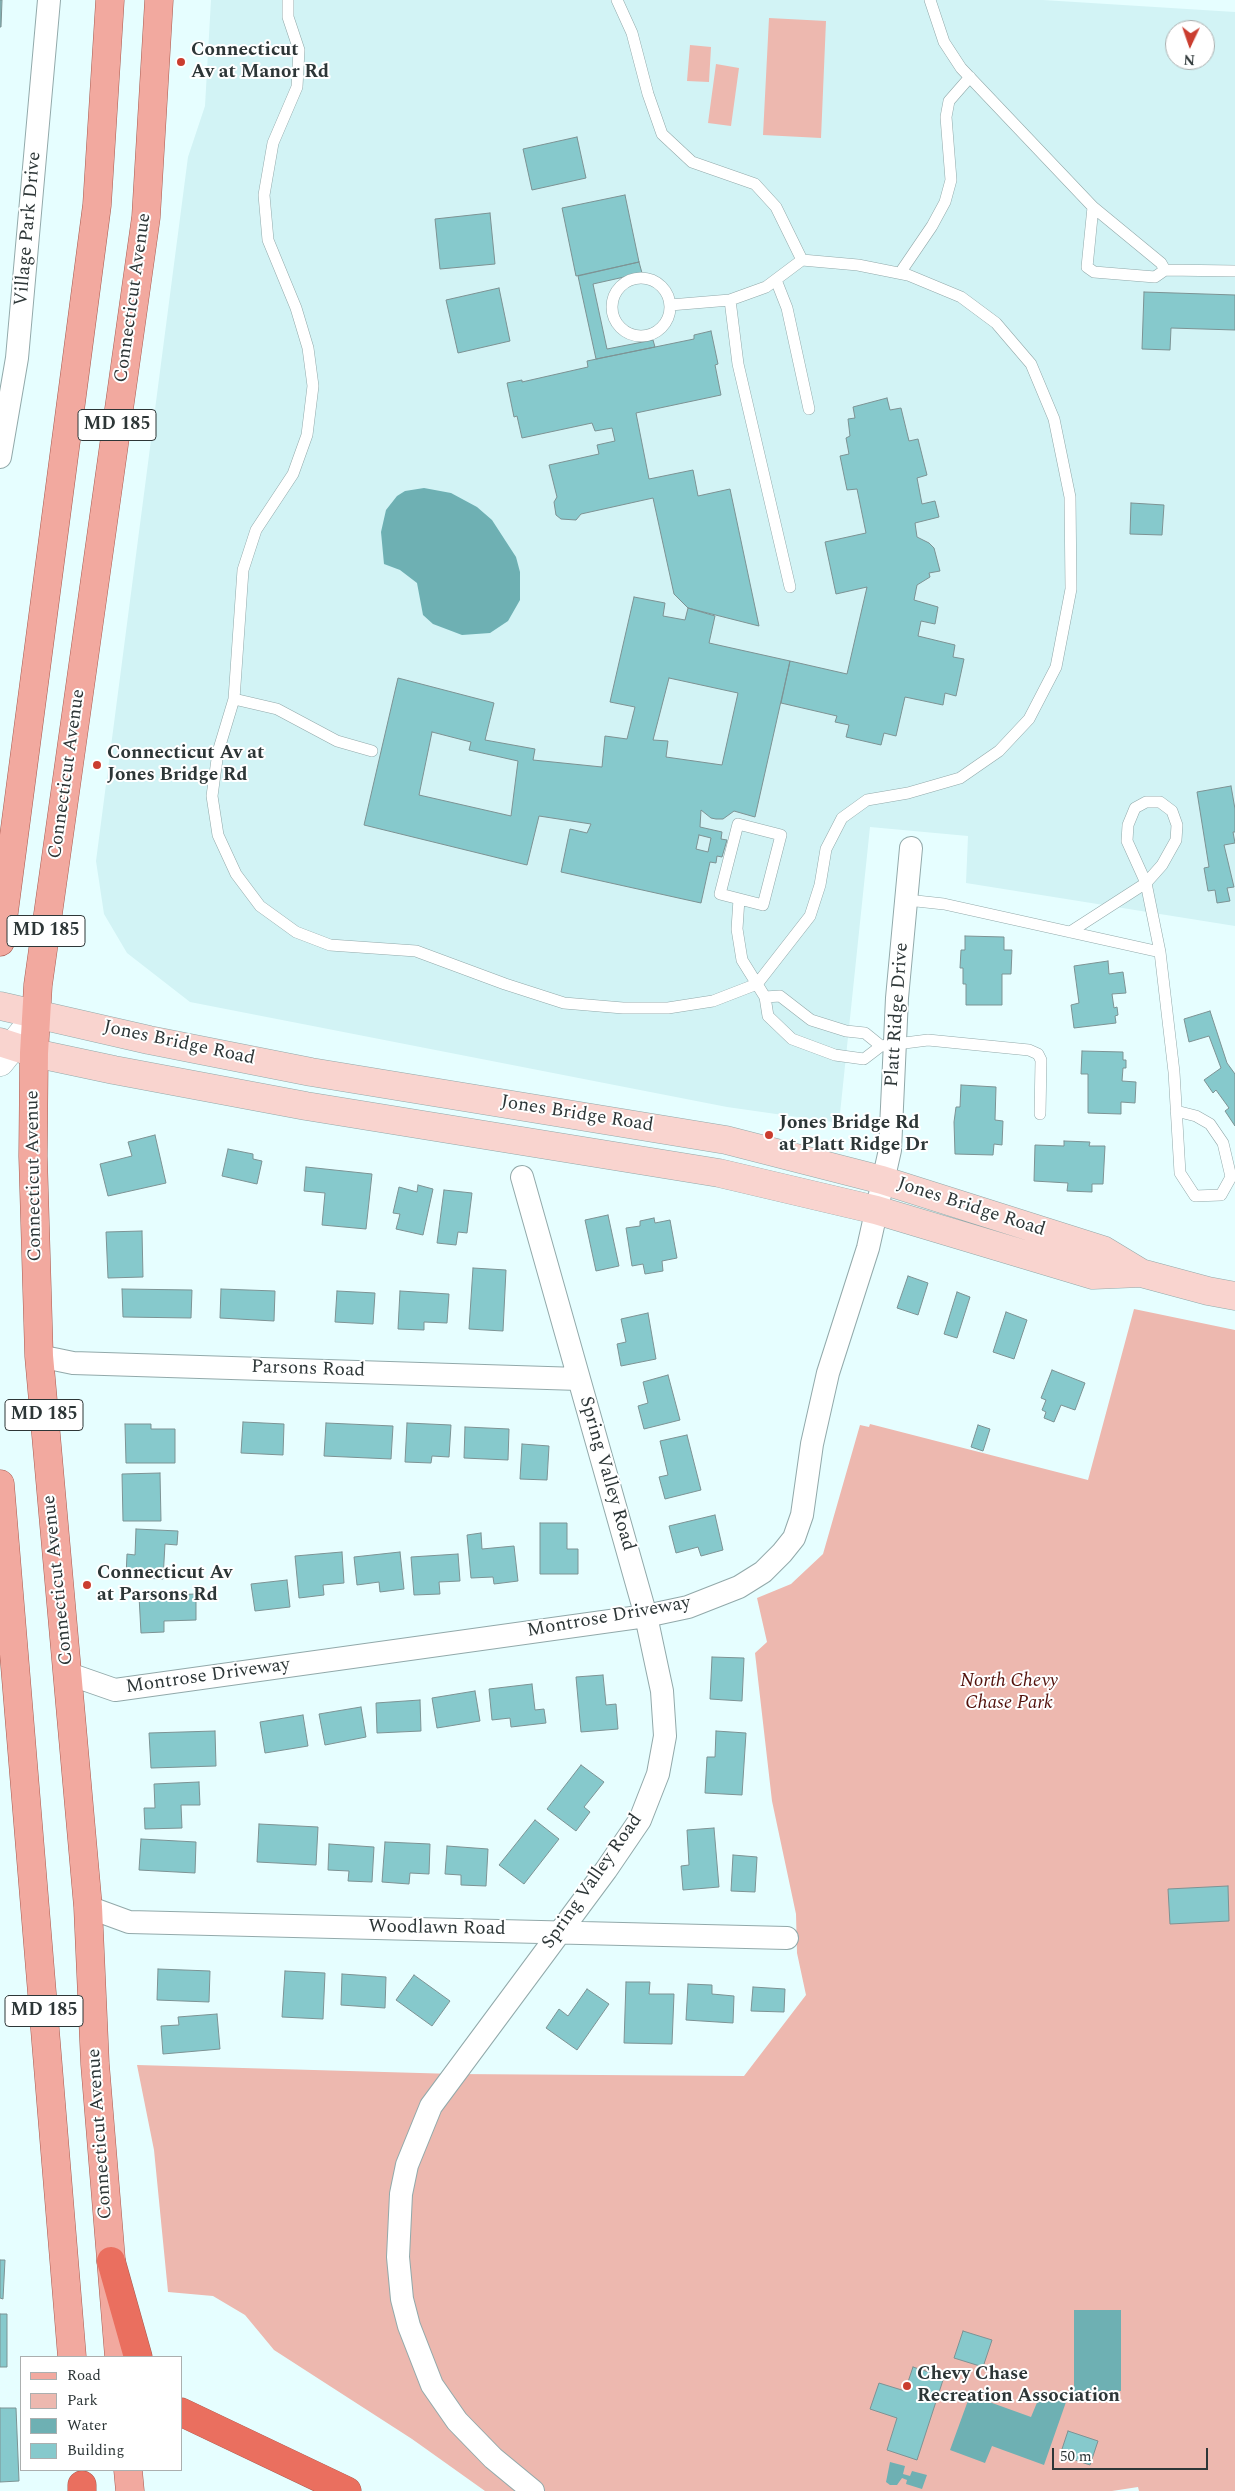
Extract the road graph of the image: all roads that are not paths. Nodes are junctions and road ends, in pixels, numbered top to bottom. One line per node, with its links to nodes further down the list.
1 (49, 0): 17 (street, Village Park Drive)
2 (110, 0): 26 (main road, MD 185)
3 (158, 0): 31 (main road, Connecticut Avenue / MD 185)
4 (288, 0): 19 (lane)
5 (617, 0): 9 (lane)
6 (930, 0): 7 (lane)
7 (970, 76): 8 (lane); 12 (lane)
8 (1093, 207): 10 (lane); 10 (lane)
9 (802, 260): 12 (lane); 13 (lane)
10 (1165, 270): 11 (lane)
11 (1235, 271)
12 (900, 273): 28 (lane)
13 (776, 280): 14 (lane); 16 (lane)
14 (730, 300): 15 (lane); 18 (lane)
15 (670, 305): 15 (lane)
16 (809, 409)
17 (0, 457)
18 (790, 587)
19 (234, 698): 20 (lane); 28 (lane)
20 (372, 751)
21 (912, 848): 24 (street, Platt Ridge Drive)
22 (1146, 883): 22 (lane); 25 (lane); 27 (lane)
23 (739, 899): 23 (lane); 28 (lane)
24 (906, 900): 25 (lane); 32 (street, Platt Ridge Drive)
25 (1070, 932): 27 (lane)
26 (0, 942)
27 (1160, 952): 34 (lane)
28 (757, 984): 29 (lane)
29 (765, 997): 32 (lane); 32 (lane)
30 (0, 1006): 31 (main road, Jones Bridge Road)
31 (37, 1014): 33 (main road, Connecticut Avenue / MD 185); 37 (main road, Jones Bridge Road)
32 (888, 1046): 35 (lane); 37 (street, Platt Ridge Drive)
33 (12, 1051): 38 (main road, Jones Bridge Road); 41 (main road, Connecticut Avenue / MD 185)
34 (1176, 1110): 34 (lane)
35 (1040, 1114)
36 (522, 1177): 42 (street, Spring Valley Road)
37 (882, 1180): 38 (street, Platt Ridge Drive); 39 (main road, Jones Bridge Road)
38 (876, 1210): 39 (main road, Jones Bridge Road); 44 (street, Montrose Driveway)
39 (1141, 1273): 40 (main road, Jones Bridge Road)
40 (1235, 1296)
41 (39, 1356): 42 (street, Parsons Road); 46 (main road, Connecticut Avenue / MD 185)
42 (578, 1378): 44 (street, Spring Valley Road)
43 (0, 1484): 45 (main road, MD 185)
44 (646, 1616): 46 (street, Montrose Driveway); 48 (street, Spring Valley Road)
45 (8, 1657): 51 (main road, MD 185)
46 (69, 1674): 47 (main road, Connecticut Avenue / MD 185)
47 (88, 1908): 48 (street, Woodlawn Road); 50 (main road, Connecticut Avenue / MD 185)
48 (560, 1932): 49 (street, Woodlawn Road); 58 (street, Spring Valley Road)
49 (787, 1938)
50 (111, 2261): 52 (main road, Connecticut Avenue / MD 185); 53 (highway)
51 (72, 2356)
52 (119, 2356)
53 (138, 2356)
54 (182, 2412): 57 (highway)
55 (128, 2471): 56 (main road)
56 (130, 2491)
57 (347, 2491)
58 (533, 2491)

